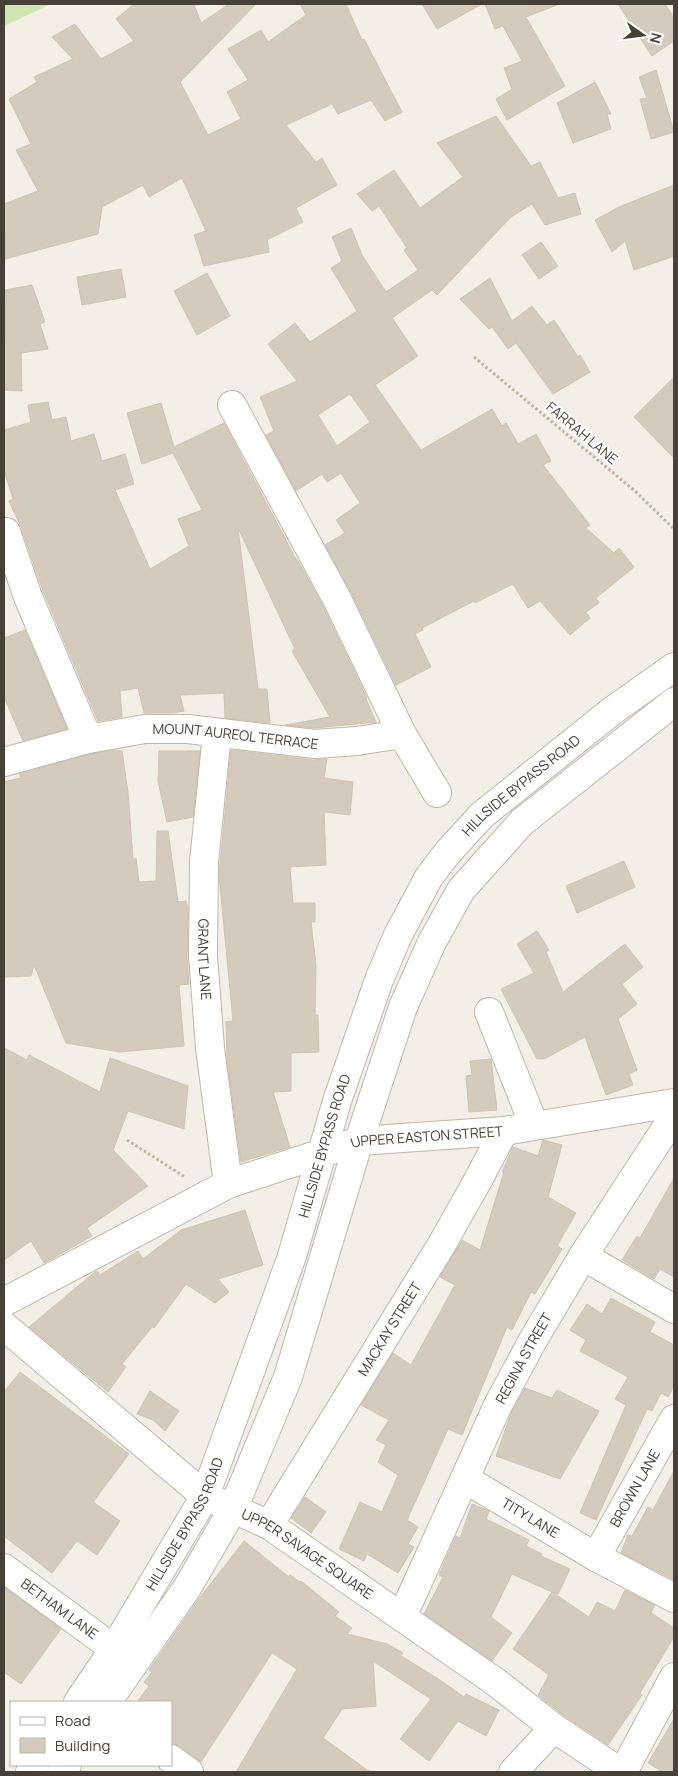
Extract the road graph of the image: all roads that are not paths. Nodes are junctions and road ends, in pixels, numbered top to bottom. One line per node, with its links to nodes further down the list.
1 (232, 405): 6 (street)
2 (6, 532): 7 (street)
3 (674, 667): 16 (street, HILLSIDE BYPASS ROAD)
4 (674, 702): 15 (street, HILLSIDE BYPASS ROAD)
5 (217, 734): 6 (street, MOUNT AUREOL TERRACE); 7 (street, MOUNT AUREOL TERRACE); 17 (street, GRANT LANE)
6 (402, 734): 9 (street)
7 (88, 739): 8 (street, MOUNT AUREOL TERRACE)
8 (4, 762)
9 (437, 793)
10 (489, 1012): 13 (street)
11 (674, 1103): 13 (street, UPPER EASTON STREET)
12 (674, 1116): 18 (street, REGINA STREET)
13 (534, 1125): 14 (street, UPPER EASTON STREET)
14 (504, 1130): 15 (street, UPPER EASTON STREET); 26 (street, MACKAY STREET)
15 (359, 1141): 16 (street, UPPER EASTON STREET); 25 (street, HILLSIDE BYPASS ROAD)
16 (321, 1154): 17 (street, UPPER EASTON STREET); 24 (street, HILLSIDE BYPASS ROAD)
17 (219, 1189): 19 (street, UPPER EASTON STREET)
18 (583, 1256): 20 (street); 23 (street, REGINA STREET)
19 (4, 1302)
20 (674, 1309)
21 (4, 1326): 24 (street, UPPER SAVAGE SQUARE)
22 (674, 1419): 27 (street, BROWN LANE)
23 (465, 1480): 27 (street, TITY LANE); 30 (street, REGINA STREET)
24 (205, 1496): 25 (street, UPPER SAVAGE SQUARE); 31 (street, HILLSIDE BYPASS ROAD)
25 (233, 1509): 26 (street, UPPER SAVAGE SQUARE); 34 (street, HILLSIDE BYPASS ROAD)
26 (269, 1526): 30 (street, UPPER SAVAGE SQUARE)
27 (596, 1557): 29 (street, TITY LANE)
28 (4, 1568): 31 (street, BETHAM LANE)
29 (674, 1598)
30 (402, 1616): 35 (street, UPPER SAVAGE SQUARE)
31 (114, 1649): 33 (street, HILLSIDE BYPASS ROAD)
32 (674, 1677): 39 (street)
33 (79, 1701)
34 (108, 1701)
35 (554, 1728): 38 (street); 39 (street, UPPER SAVAGE SQUARE)
36 (172, 1760): 37 (street)
37 (189, 1772)
38 (513, 1772)
39 (621, 1772)

